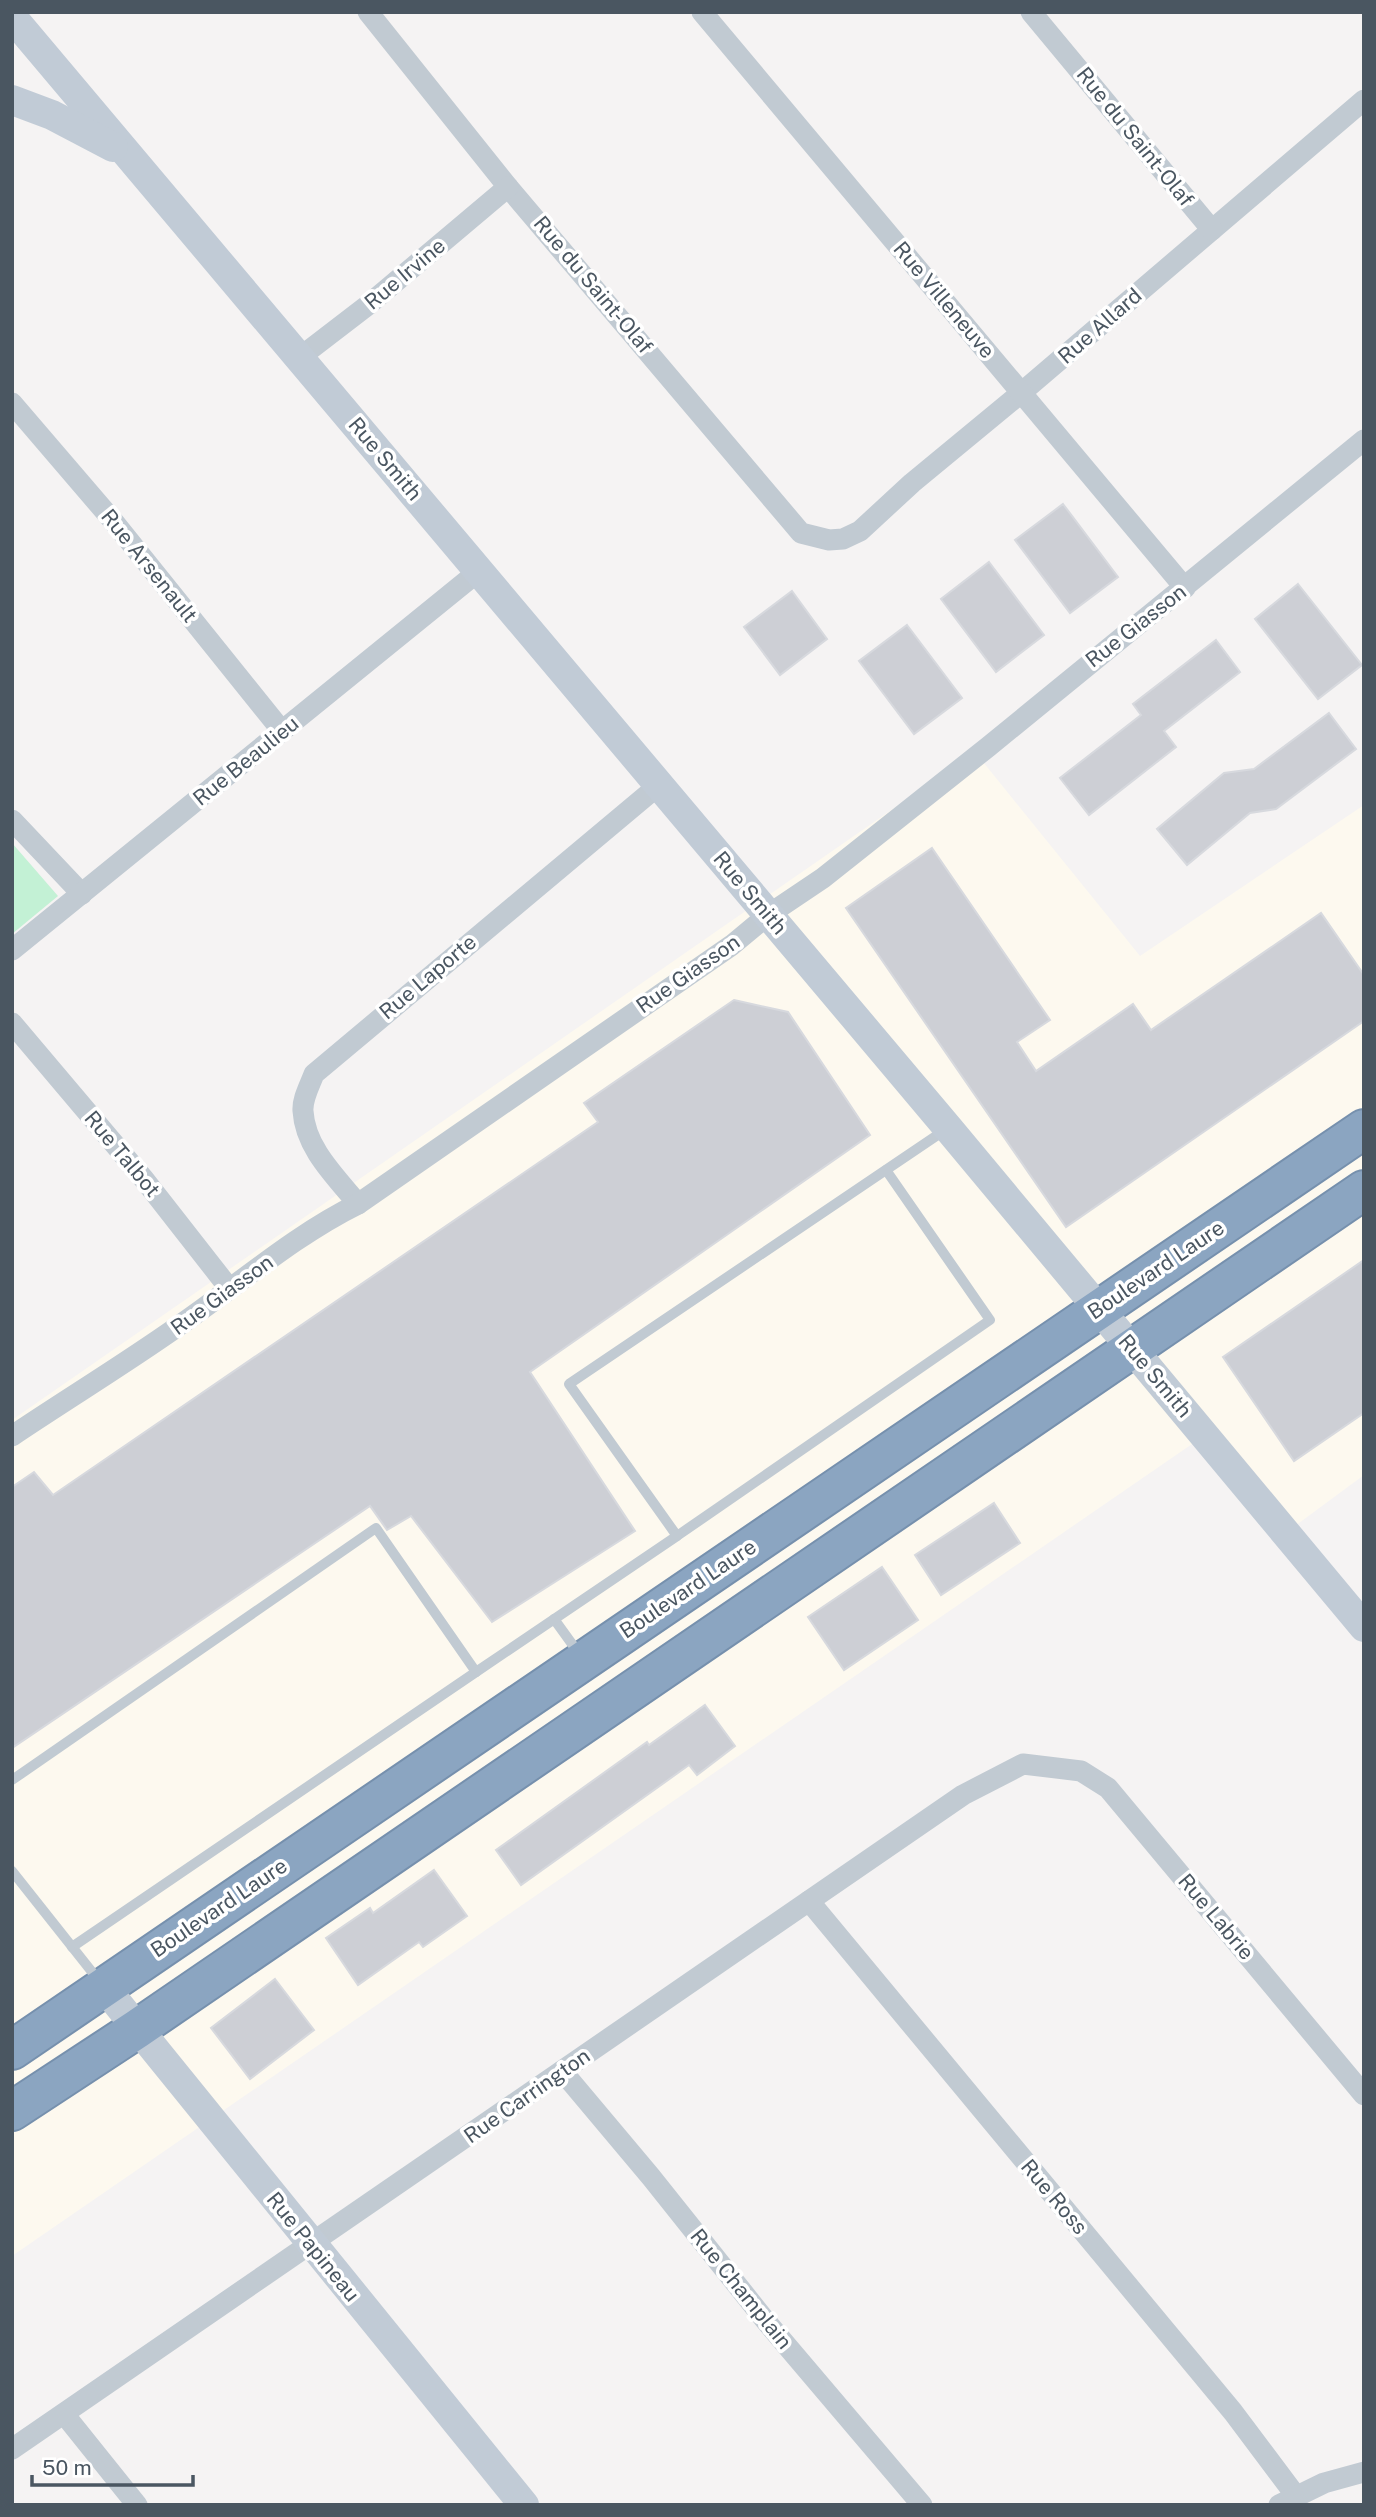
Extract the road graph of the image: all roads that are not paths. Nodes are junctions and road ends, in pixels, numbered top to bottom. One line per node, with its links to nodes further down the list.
1 (369, 12): 8 (street, Rue du Saint-Olaf)
2 (702, 12): 11 (street, Rue Villeneuve)
3 (1031, 12): 9 (street, Rue du Saint-Olaf)
4 (12, 18): 7 (street, Rue Smith)
5 (12, 100): 7 (street, Rue Smith)
6 (1364, 100): 9 (street, Rue Allard)
7 (134, 161): 10 (street, Rue Smith)
8 (508, 187): 10 (street, Rue Irvine); 14 (street, Rue du Saint-Olaf)
9 (1212, 230): 11 (street, Rue Allard)
10 (299, 358): 15 (street, Rue Smith)
11 (1021, 393): 14 (street, Rue Allard); 16 (street, Rue Villeneuve)
12 (12, 403): 17 (street, Rue Arsenault)
13 (1364, 440): 16 (street, Rue Giasson)
14 (830, 540)
15 (479, 571): 17 (street, Rue Beaulieu); 18 (street, Rue Smith)
16 (1185, 588): 21 (street, Rue Giasson)
17 (282, 731): 20 (street, Rue Beaulieu)
18 (659, 785): 21 (street, Rue Smith); 28 (street, Rue Laporte)
19 (12, 820): 20 (street)
20 (82, 894): 22 (street, Rue Beaulieu)
21 (768, 915): 24 (street, Rue Smith); 28 (street, Rue Giasson)
22 (12, 950)
23 (12, 1023): 29 (street, Rue Talbot)
24 (948, 1128): 26 (lane); 30 (street, Rue Smith)
25 (1364, 1129): 30 (highway, Boulevard Laure)
26 (886, 1170): 33 (lane); 33 (lane)
27 (1364, 1190): 31 (highway)
28 (358, 1204): 29 (street, Rue Giasson)
29 (229, 1288): 32 (street, Rue Giasson)
30 (1099, 1308): 31 (street, Rue Smith); 36 (highway, Boulevard Laure)
31 (1132, 1348): 35 (street, Rue Smith); 44 (highway)
32 (12, 1436)
33 (677, 1536): 34 (lane)
34 (555, 1619): 36 (lane); 37 (lane)
35 (1364, 1627)
36 (584, 1660): 43 (highway, Boulevard Laure)
37 (476, 1672): 39 (lane); 42 (lane)
38 (1049, 1767): 41 (street, Rue Carrington); 47 (street, Rue Labrie)
39 (12, 1780)
40 (12, 1871): 42 (lane)
41 (809, 1901): 46 (street, Rue Carrington); 53 (street, Rue Ross)
42 (72, 1947): 43 (lane)
43 (104, 1987): 44 (street, Rue Papineau); 45 (highway, Boulevard Laure)
44 (137, 2029): 48 (highway); 49 (street, Rue Papineau)
45 (12, 2050)
46 (562, 2071): 49 (street, Rue Carrington); 56 (street, Rue Champlain)
47 (1364, 2095)
48 (12, 2111)
49 (311, 2244): 50 (street, Rue Carrington); 55 (street, Rue Papineau)
50 (64, 2414): 51 (street, Rue Carrington); 54 (street)
51 (12, 2449)
52 (1364, 2472): 53 (street)
53 (1288, 2500)
54 (137, 2505)
55 (524, 2505)
56 (922, 2505)

